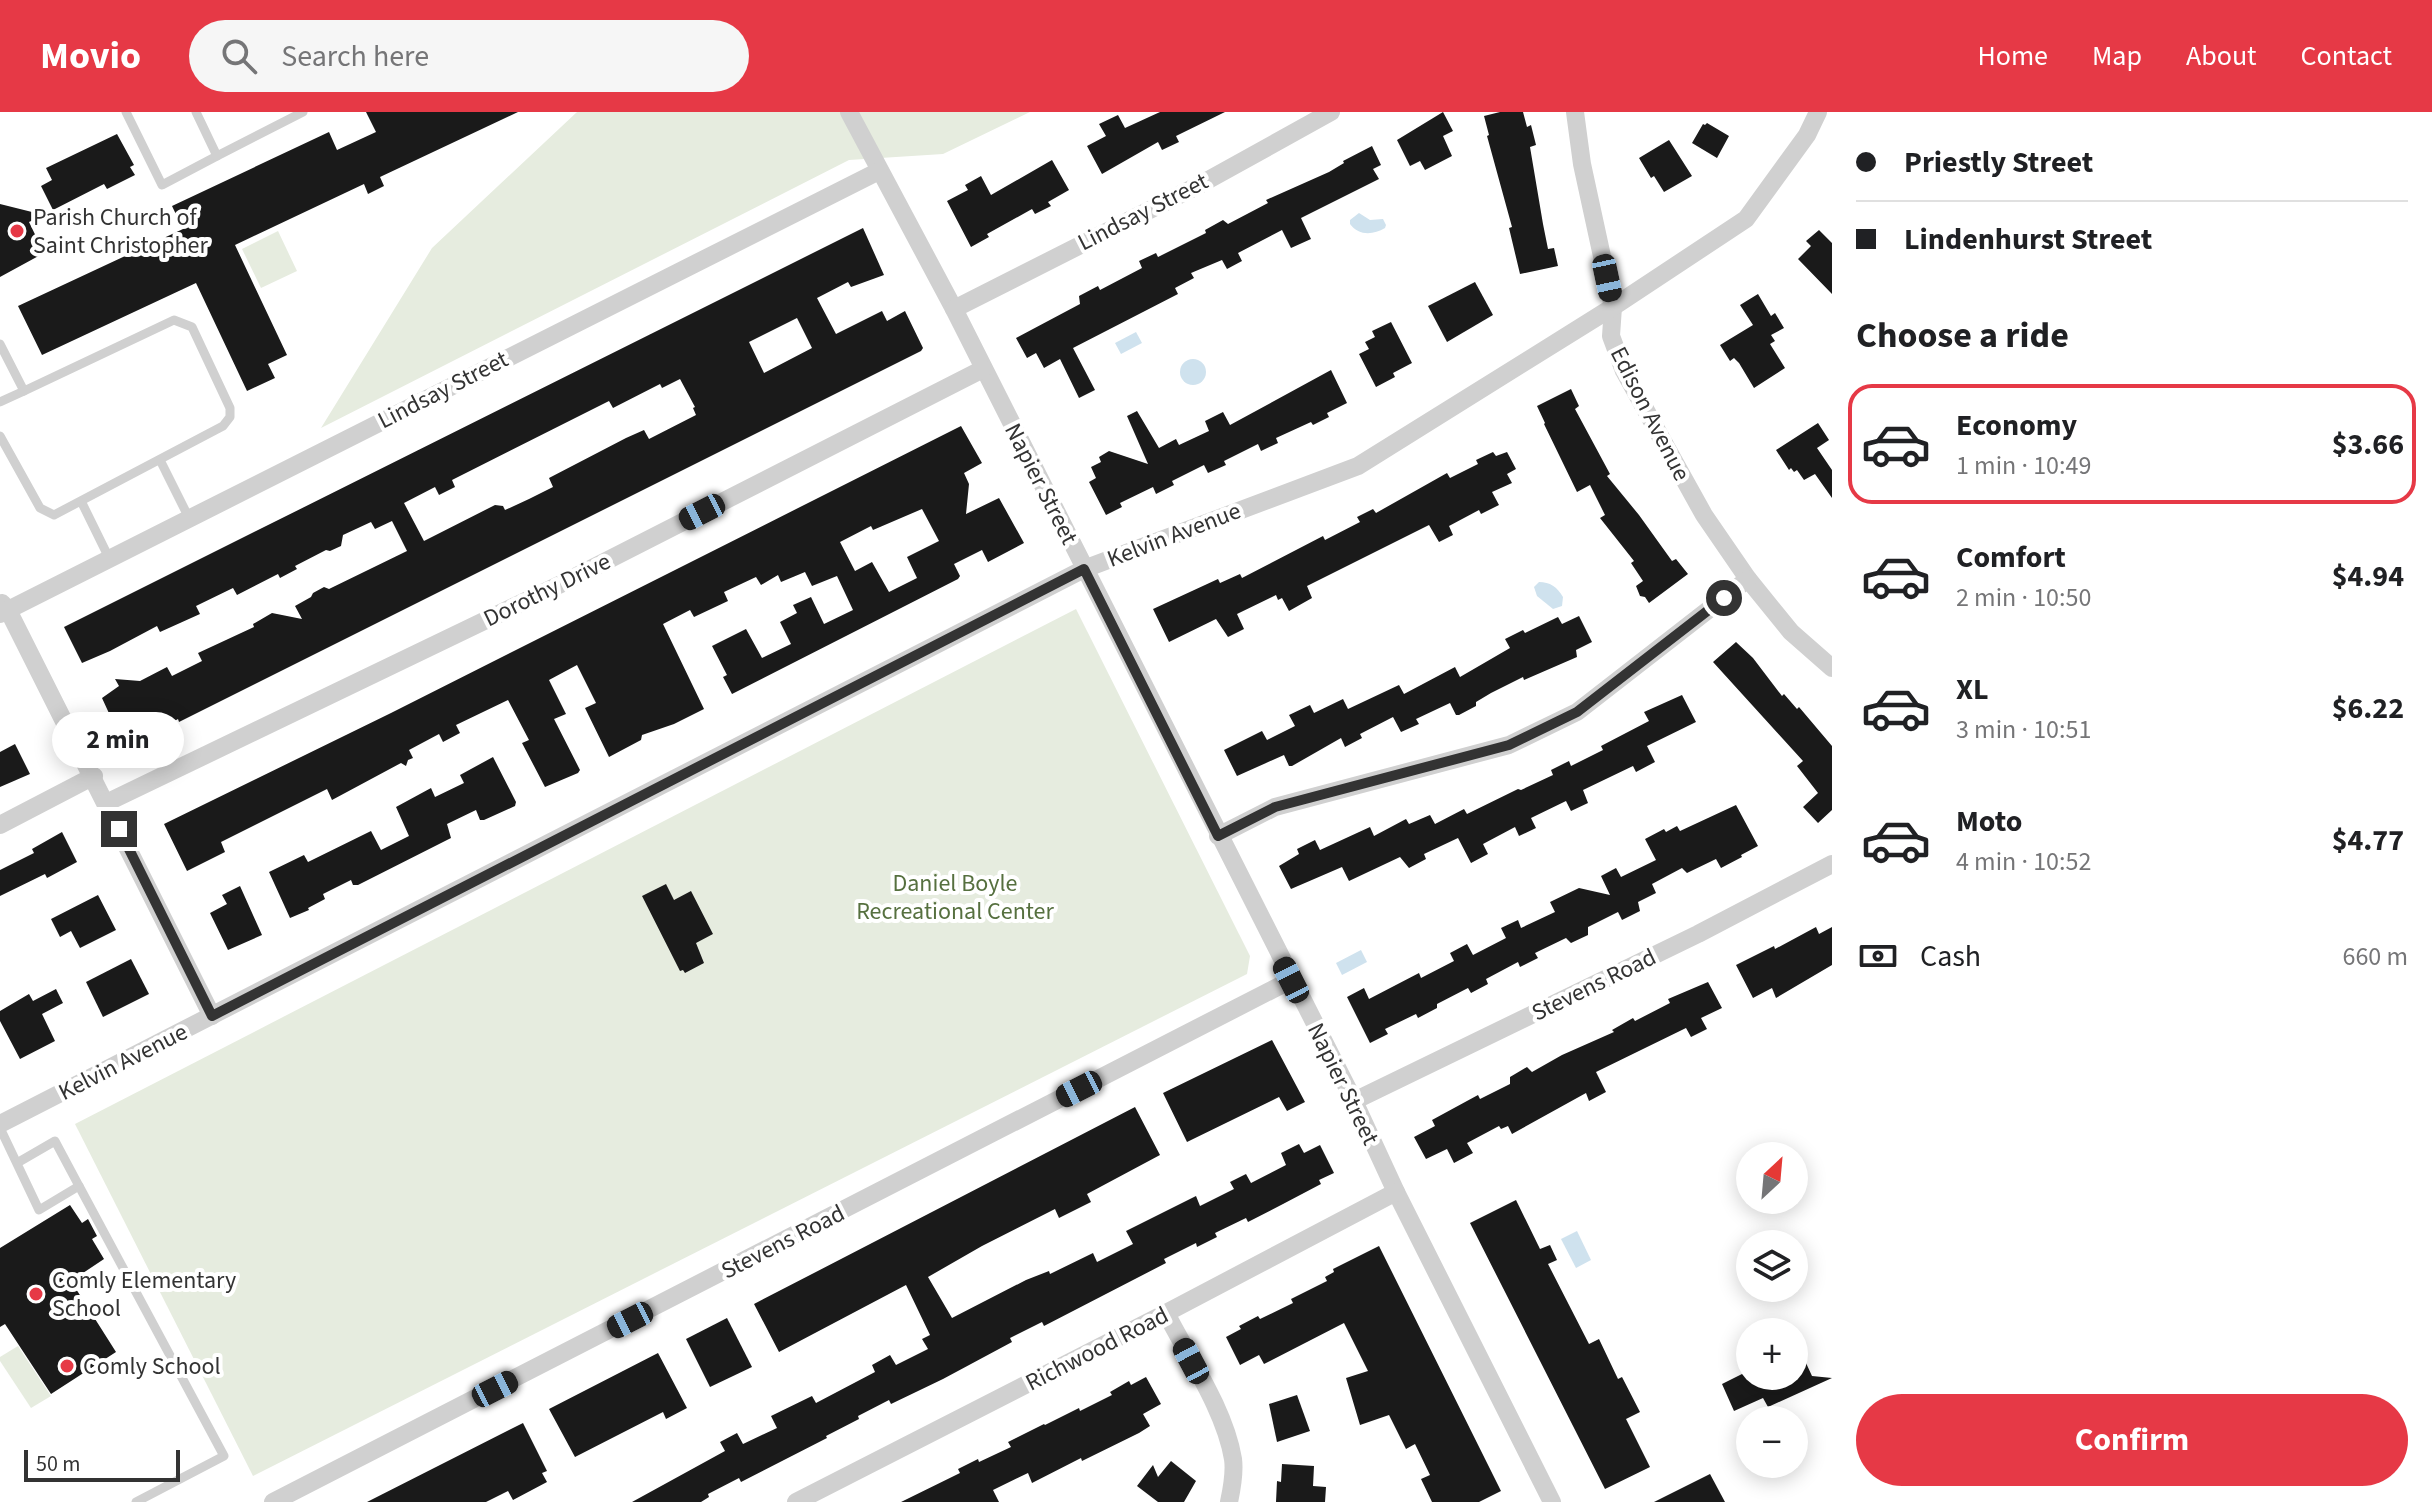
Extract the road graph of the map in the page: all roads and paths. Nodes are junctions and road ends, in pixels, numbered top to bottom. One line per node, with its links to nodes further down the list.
1 (126, 112): 8 (lane)
2 (196, 112): 8 (lane)
3 (303, 112): 8 (lane)
4 (849, 112): 9 (street, Napier Street)
5 (1331, 112): 11 (street, Lindsay Street)
6 (1575, 112): 10 (street, Edison Avenue)
7 (1818, 112): 10 (street, Kelvin Avenue)
8 (217, 156)
9 (879, 171): 11 (street, Napier Street); 19 (street, Lindsay Street)
10 (1613, 307): 21 (street, Kelvin Avenue); 22 (street, Edison Avenue)
11 (954, 309): 13 (street, Napier Street)
12 (0, 344): 14 (lane)
13 (983, 369): 21 (street, Napier Street); 26 (street, Dorothy Drive)
14 (24, 391): 15 (lane); 17 (lane)
15 (0, 402)
16 (0, 436): 18 (lane)
17 (160, 460): 18 (lane); 19 (lane)
18 (82, 503): 20 (lane)
19 (189, 518): 20 (street, Lindsay Street)
20 (109, 558): 23 (street, Lindsay Street)
21 (1084, 569): 28 (street, Napier Street); 31 (street, Kelvin Avenue)
22 (1748, 579): 24 (street, Edison Avenue); 28 (street)
23 (3, 608): 25 (street)
24 (1832, 668)
25 (94, 776): 26 (street); 27 (street)
26 (106, 803): 31 (street)
27 (0, 825)
28 (1218, 836): 30 (street, Napier Street)
29 (1832, 864): 32 (street, Stevens Road)
30 (1291, 980): 32 (street, Napier Street); 39 (street, Stevens Road)
31 (212, 1016): 33 (street, Kelvin Avenue)
32 (1354, 1101): 36 (street, Napier Street)
33 (0, 1126): 34 (lane)
34 (17, 1163): 35 (lane); 35 (lane)
35 (79, 1186): 38 (lane)
36 (1396, 1192): 37 (street, Richwood Road); 42 (street, Napier Street)
37 (1166, 1313): 40 (street, Richwood Road); 41 (street)
38 (136, 1502)
39 (273, 1502)
40 (796, 1502)
41 (1229, 1502)
42 (1552, 1502)

